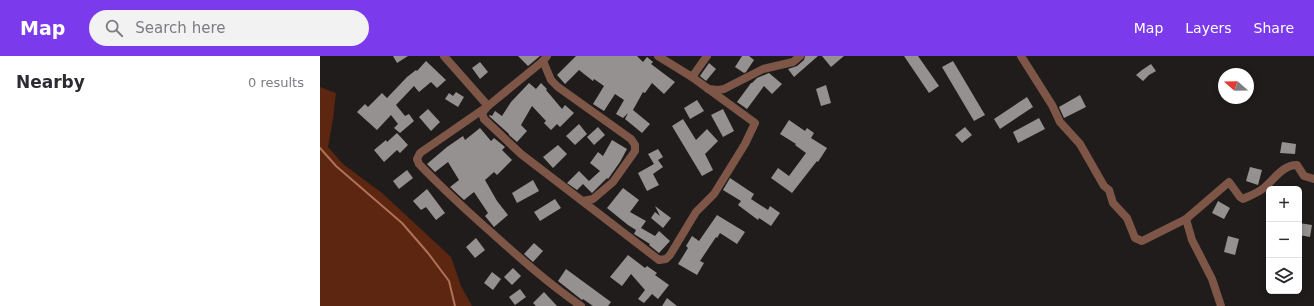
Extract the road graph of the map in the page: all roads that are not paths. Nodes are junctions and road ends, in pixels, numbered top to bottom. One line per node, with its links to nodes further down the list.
1 (444, 56): 9 (street)
2 (658, 56): 7 (street)
3 (707, 56): 7 (street)
4 (800, 56): 8 (street)
5 (1021, 56): 14 (street)
6 (545, 58): 9 (street); 11 (street)
7 (692, 77): 8 (street)
8 (706, 88): 13 (street)
9 (488, 106): 12 (street); 15 (street)
10 (1314, 179): 14 (street)
11 (593, 199): 12 (street); 13 (street)
12 (583, 201): 13 (street)
13 (593, 210)
14 (1186, 219): 16 (street)
15 (581, 306)
16 (1221, 306)

